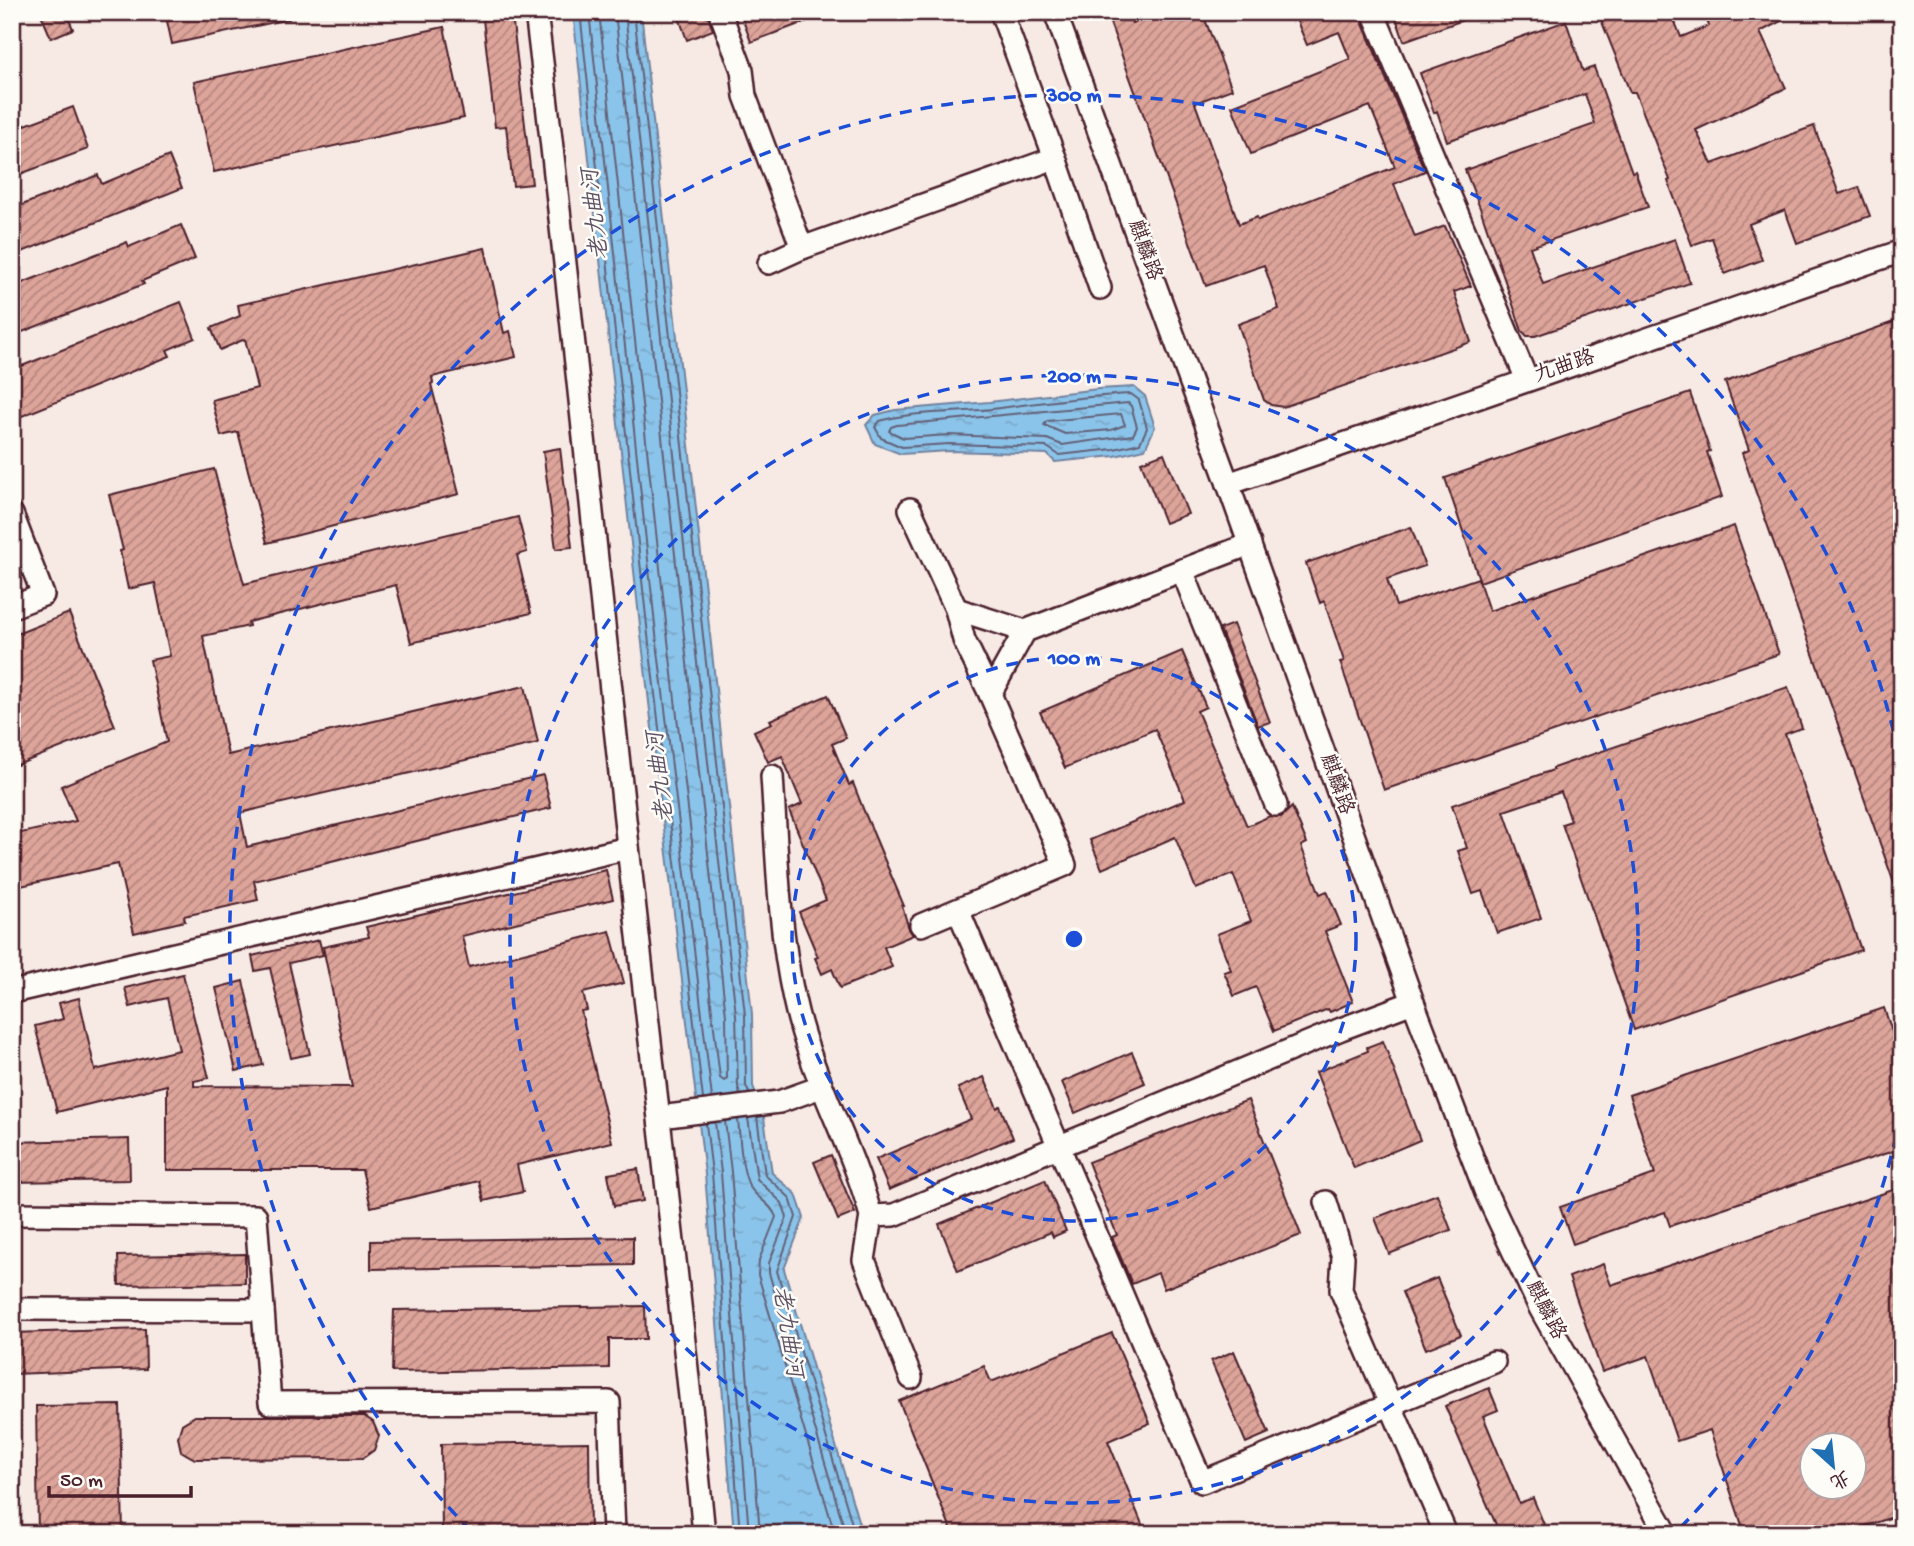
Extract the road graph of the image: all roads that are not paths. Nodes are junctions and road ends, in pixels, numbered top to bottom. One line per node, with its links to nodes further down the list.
1 (536, 12): 23 (street)
2 (720, 12): 7 (street)
3 (1001, 12): 6 (street)
4 (1055, 12): 12 (street, 麒麟路)
5 (1373, 12): 11 (street)
6 (1055, 158): 7 (street); 10 (street)
7 (802, 248): 9 (street)
8 (1902, 251): 11 (street, 九曲路)
9 (769, 263)
10 (1100, 288)
11 (1527, 380): 12 (street, 九曲路)
12 (1228, 484): 15 (street, 麒麟路)
13 (910, 509): 18 (street)
14 (12, 514): 17 (street)
15 (1250, 544): 16 (street); 27 (street, 麒麟路)
16 (1182, 570): 19 (street); 22 (street)
17 (12, 607)
18 (956, 609): 19 (street); 20 (street)
19 (1025, 631): 20 (street)
20 (990, 694): 24 (street)
21 (772, 776): 28 (street)
22 (1276, 805)
23 (628, 848): 26 (street); 29 (street)
24 (958, 910): 25 (street); 30 (street)
25 (921, 925)
26 (12, 992)
27 (1413, 1002): 30 (street); 42 (street, 麒麟路)
28 (821, 1087): 29 (street); 33 (street)
29 (660, 1117): 40 (street)
30 (1059, 1147): 33 (street); 38 (street)
31 (1326, 1202): 38 (street)
32 (12, 1214): 35 (street)
33 (871, 1216): 37 (street)
34 (12, 1309): 35 (street)
35 (263, 1310): 39 (street)
36 (1494, 1362): 38 (street)
37 (911, 1378)
38 (1389, 1405): 41 (street)
39 (614, 1534)
40 (704, 1534)
41 (1446, 1534)
42 (1667, 1534)

